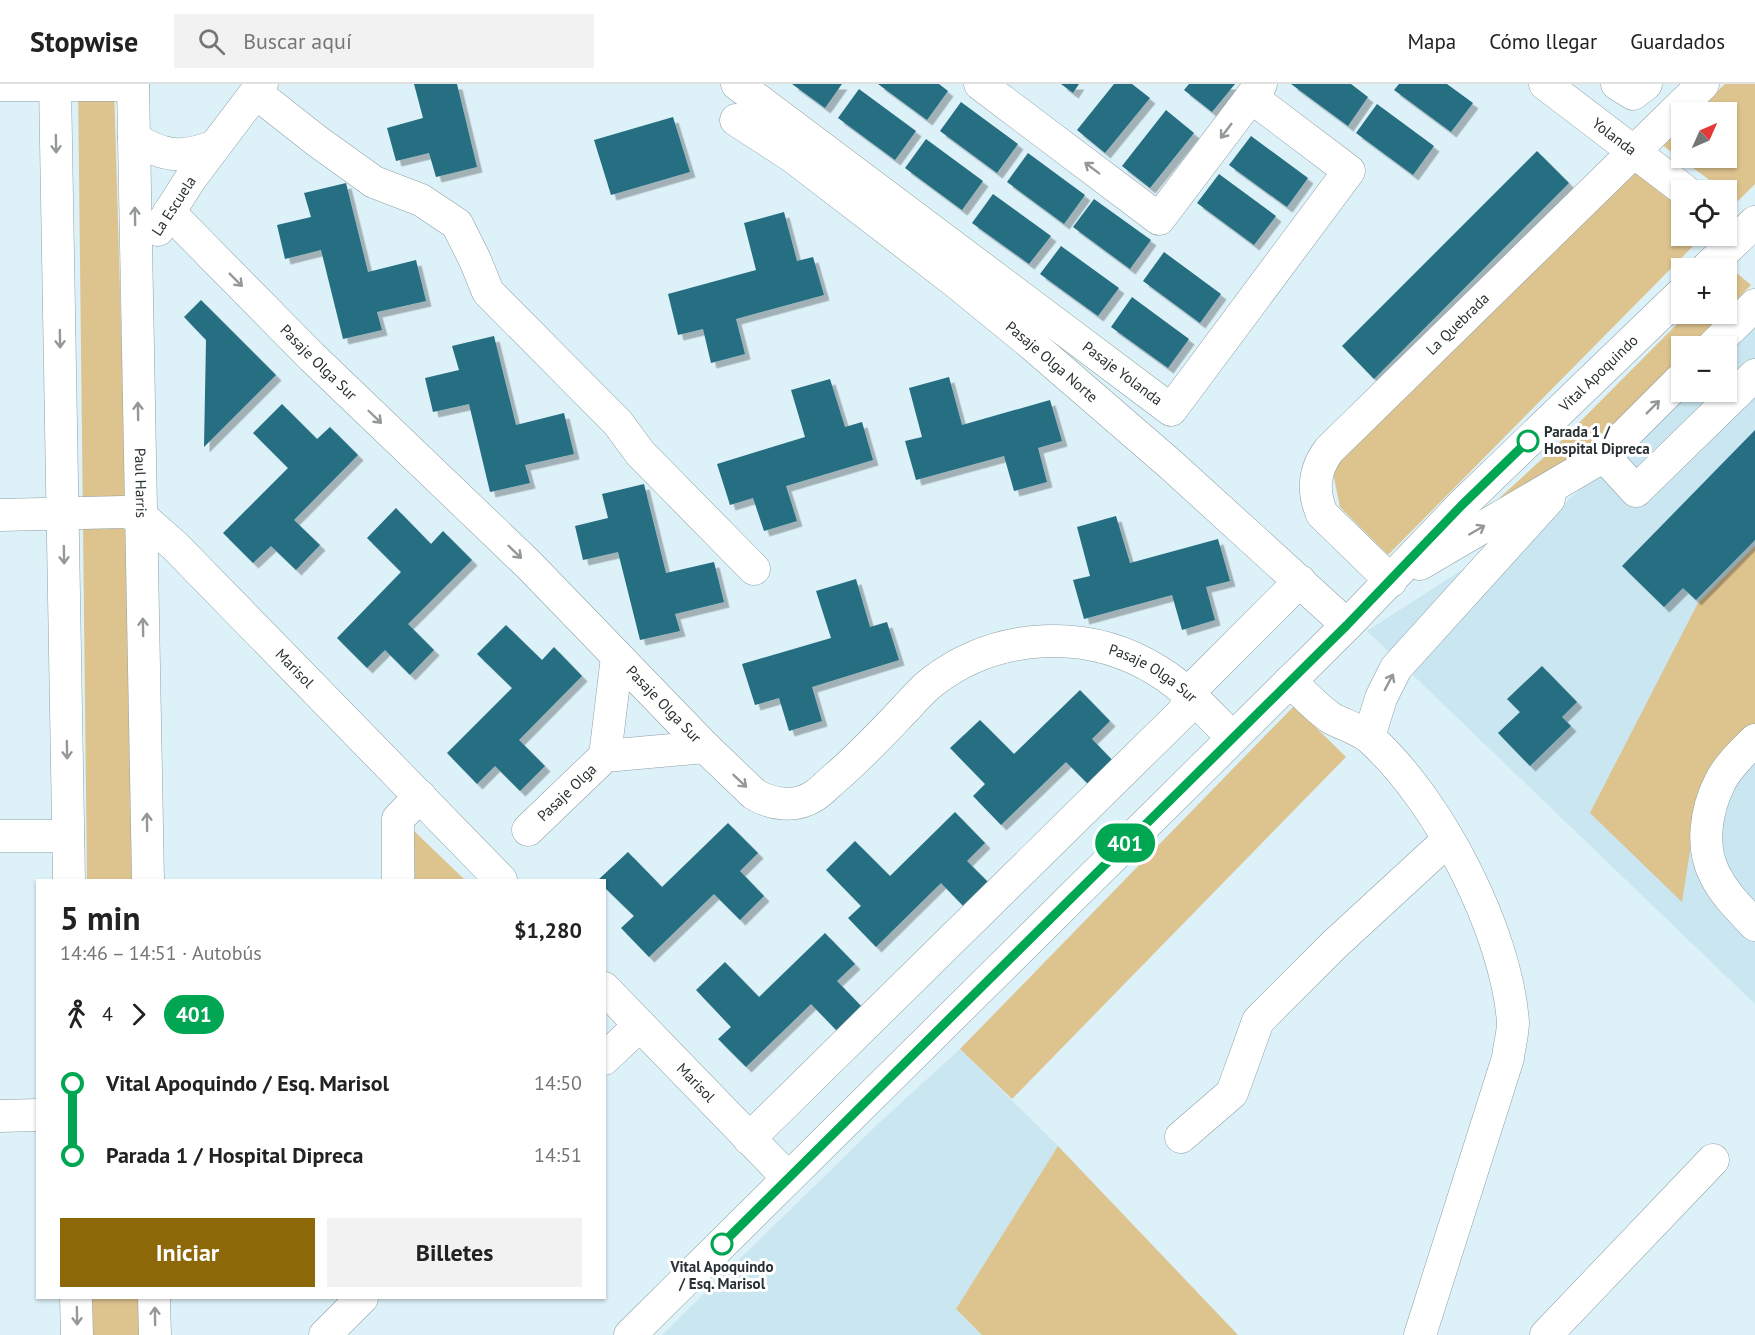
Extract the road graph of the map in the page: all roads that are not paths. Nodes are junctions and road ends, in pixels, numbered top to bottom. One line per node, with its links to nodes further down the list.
1 (737, 84): 11 (street, Pasaje Yolanda)
2 (980, 84): 11 (street, Pasaje Yolanda, one-way to 2)
3 (1545, 84): 15 (street, Yolanda)
4 (1617, 84): 5 (street)
5 (1646, 84)
6 (1703, 84): 15 (street, La Quebrada)
7 (56, 85): 8 (street); 9 (street); 28 (street, one-way to 28)
8 (133, 85): 13 (street, Paul Harris)
9 (0, 86)
10 (259, 88): 14 (street, La Escuela); 31 (street)
11 (1256, 91)
12 (736, 120): 32 (street, Pasaje Olga Norte)
13 (134, 138): 14 (street, La Escuela); 20 (street, Paul Harris, one-way to 13)
14 (215, 146): 17 (street, La Escuela)
15 (1633, 152): 16 (street, Yolanda); 33 (street, La Quebrada)
16 (1671, 180)
17 (169, 212): 20 (street, La Escuela); 35 (street, Pasaje Olga Sur, one-way to 35)
18 (1744, 232): 19 (street)
19 (1717, 258)
20 (135, 269): 30 (street, Paul Harris, one-way to 20)
21 (1671, 304): 33 (street, Vital Apoquindo)
22 (1755, 305): 23 (street)
23 (1723, 336)
24 (1755, 375): 26 (street)
25 (1671, 389): 26 (street, Vital Apoquindo, one-way to 25)
26 (1604, 456): 27 (street, Vital Apoquindo)
27 (1571, 475): 33 (street, Vital Apoquindo, one-way to 27); 39 (street, one-way to 27)
28 (63, 514): 29 (street); 30 (street); 46 (street, one-way to 46)
29 (0, 515)
30 (141, 516): 43 (street, Marisol); 49 (street, Paul Harris, one-way to 30)
31 (753, 569)
32 (1300, 581): 34 (street, Pasaje Olga Norte); 37 (street)
33 (1391, 581): 34 (street, Vital Apoquindo)
34 (1347, 625): 36 (street, Vital Apoquindo)
35 (617, 657): 41 (street, Pasaje Olga Sur); 42 (street, Pasaje Olga)
36 (1290, 681): 38 (street, Vital Apoquindo); 39 (street)
37 (1191, 696): 38 (street, Pasaje Olga Sur); 41 (street, Pasaje Olga Sur, one-way to 37); 59 (street)
38 (1232, 737): 61 (street, Vital Apoquindo)
39 (1368, 737): 47 (street)
40 (1755, 740): 52 (street)
41 (705, 747): 42 (street, Pasaje Olga)
42 (605, 756): 44 (street, Pasaje Olga)
43 (420, 796): 50 (street); 51 (street, Marisol)
44 (528, 830)
45 (0, 836): 46 (street)
46 (68, 836): 48 (street)
47 (1448, 840): 58 (street); 69 (street)
48 (69, 879)
49 (148, 879)
50 (398, 879)
51 (500, 879)
52 (1755, 925)
53 (606, 990): 54 (street, Marisol)
54 (640, 1024): 55 (street); 59 (street, Marisol)
55 (606, 1057)
56 (36, 1115): 57 (street)
57 (0, 1116)
58 (1181, 1137)
59 (749, 1139): 61 (street, Marisol)
60 (1713, 1160): 70 (street)
61 (788, 1178): 68 (street, Vital Apoquindo)
62 (76, 1299): 65 (street, one-way to 65)
63 (154, 1299): 66 (street, one-way to 63)
64 (359, 1299): 67 (street)
65 (77, 1335)
66 (155, 1335)
67 (325, 1335)
68 (630, 1335)
69 (1420, 1335)
70 (1546, 1335)

